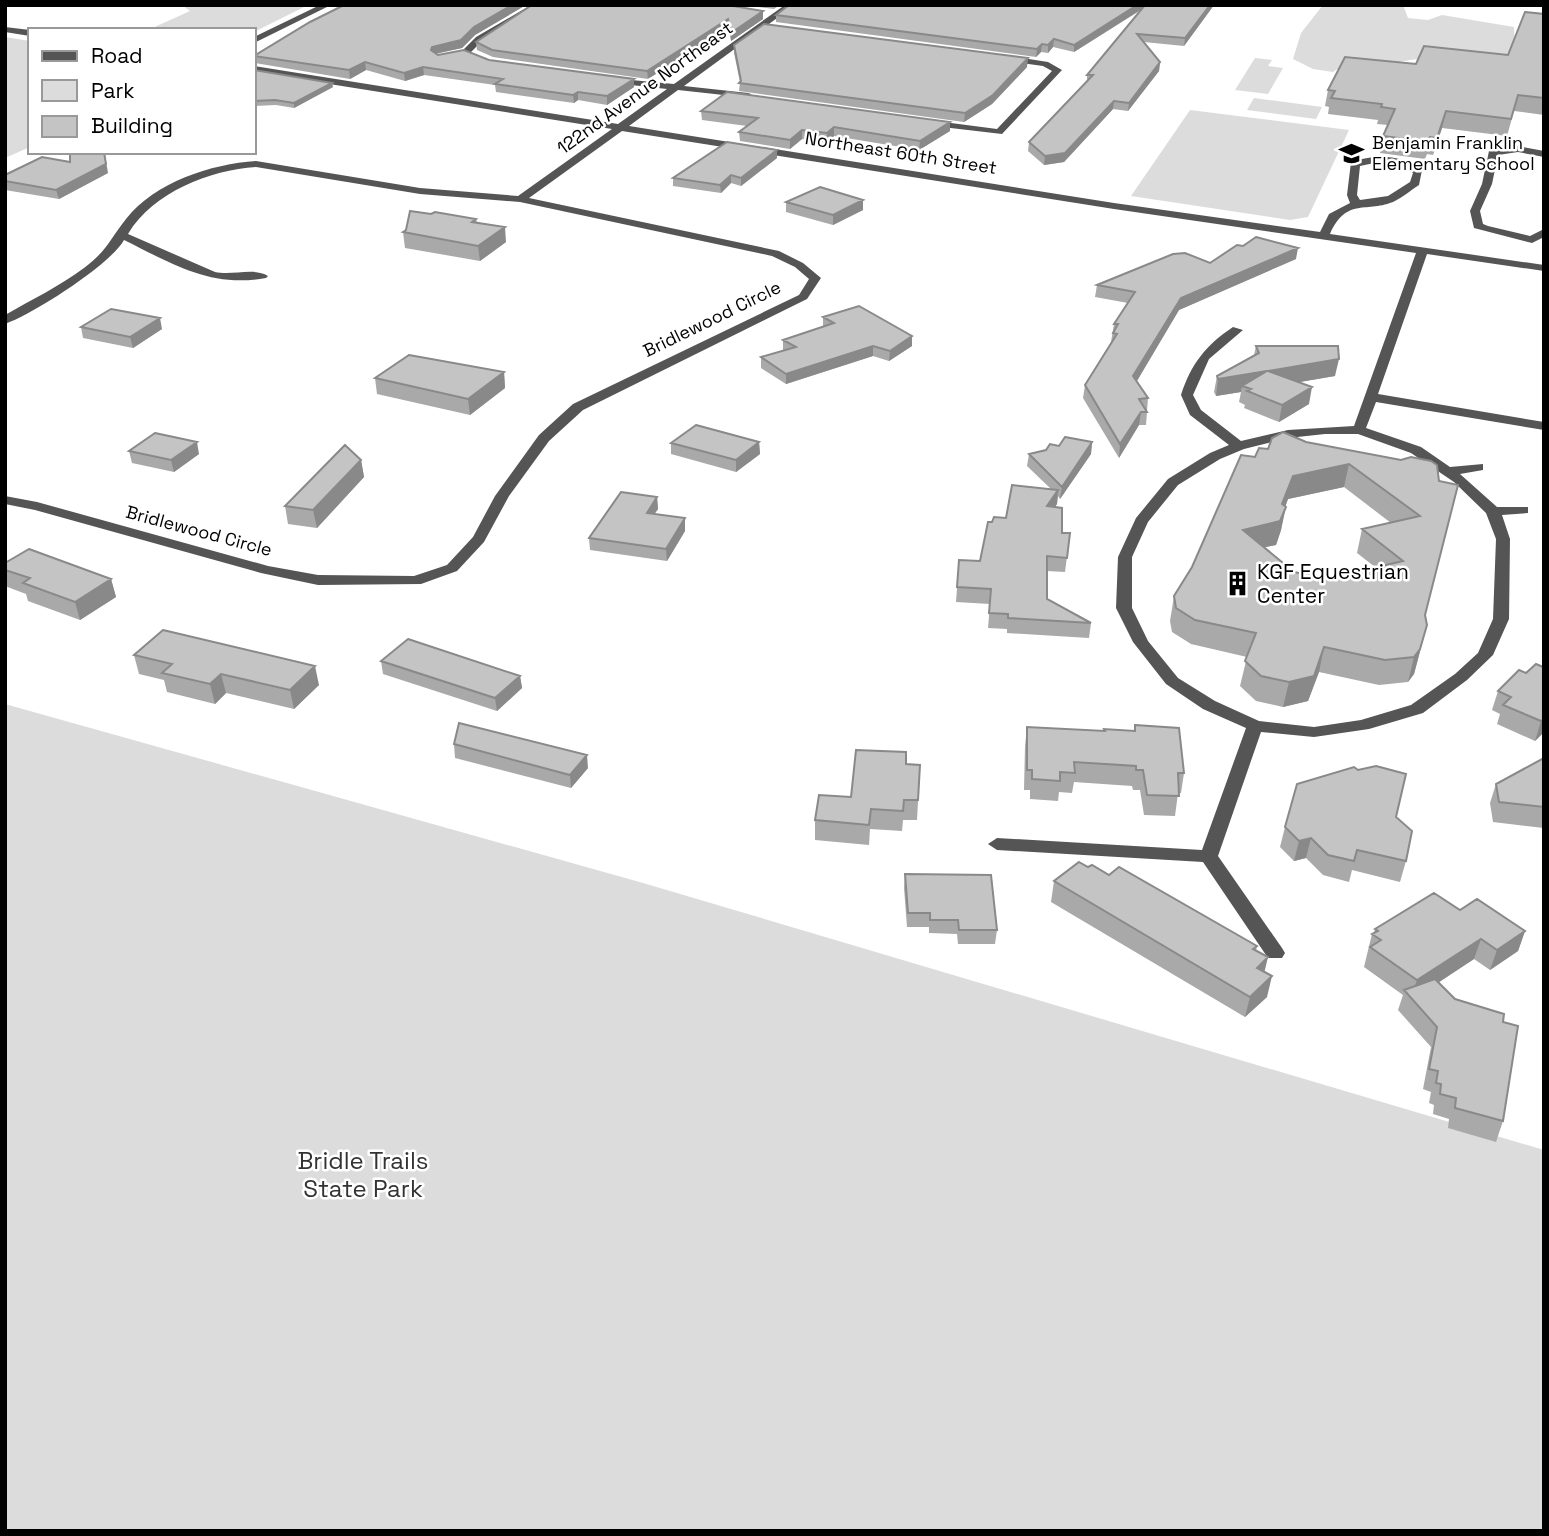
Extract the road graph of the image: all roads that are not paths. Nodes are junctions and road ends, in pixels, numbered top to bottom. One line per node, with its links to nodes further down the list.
1 (327, 5): 10 (street)
2 (537, 5): 11 (street)
3 (791, 5): 5 (street, 122nd Avenue Northeast)
4 (764, 13): 5 (street)
5 (777, 15): 6 (street, 122nd Avenue Northeast)
6 (762, 26): 7 (street); 15 (street, 122nd Avenue Northeast)
7 (774, 28)
8 (5, 29): 9 (street)
9 (28, 33)
10 (256, 39)
11 (465, 54)
12 (991, 56): 17 (street)
13 (256, 69): 18 (street, Northeast 60th Street)
14 (606, 79): 15 (street)
15 (676, 87): 16 (street); 18 (street, 122nd Avenue Northeast)
16 (756, 97)
17 (915, 121)
18 (621, 127): 20 (street, 122nd Avenue Northeast); 24 (street, Northeast 60th Street)
19 (1544, 154): 25 (street)
20 (520, 199): 23 (street, Bridlewood Circle); 38 (street, Bridlewood Circle)
21 (1356, 204): 21 (street); 24 (street)
22 (1544, 232): 25 (street)
23 (122, 235): 29 (street); 30 (street, Bridlewood Circle)
24 (1324, 236): 26 (street, Northeast 60th Street)
25 (1532, 240): 27 (street)
26 (1423, 250): 27 (street, Northeast 60th Street); 32 (street)
27 (1527, 266): 28 (street, Northeast 60th Street)
28 (1544, 268)
29 (262, 276)
30 (5, 320)
31 (1237, 330): 35 (street)
32 (1372, 397): 33 (street); 34 (street)
33 (1544, 426)
34 (1359, 430): 35 (street); 37 (street)
35 (1239, 446): 41 (street)
36 (1478, 467): 37 (street)
37 (1448, 471): 40 (street)
38 (5, 500)
39 (1523, 510): 40 (street)
40 (1493, 511): 41 (street)
41 (1255, 726): 43 (street)
42 (996, 844): 43 (street)
43 (1209, 856): 44 (street)
44 (1275, 953)

